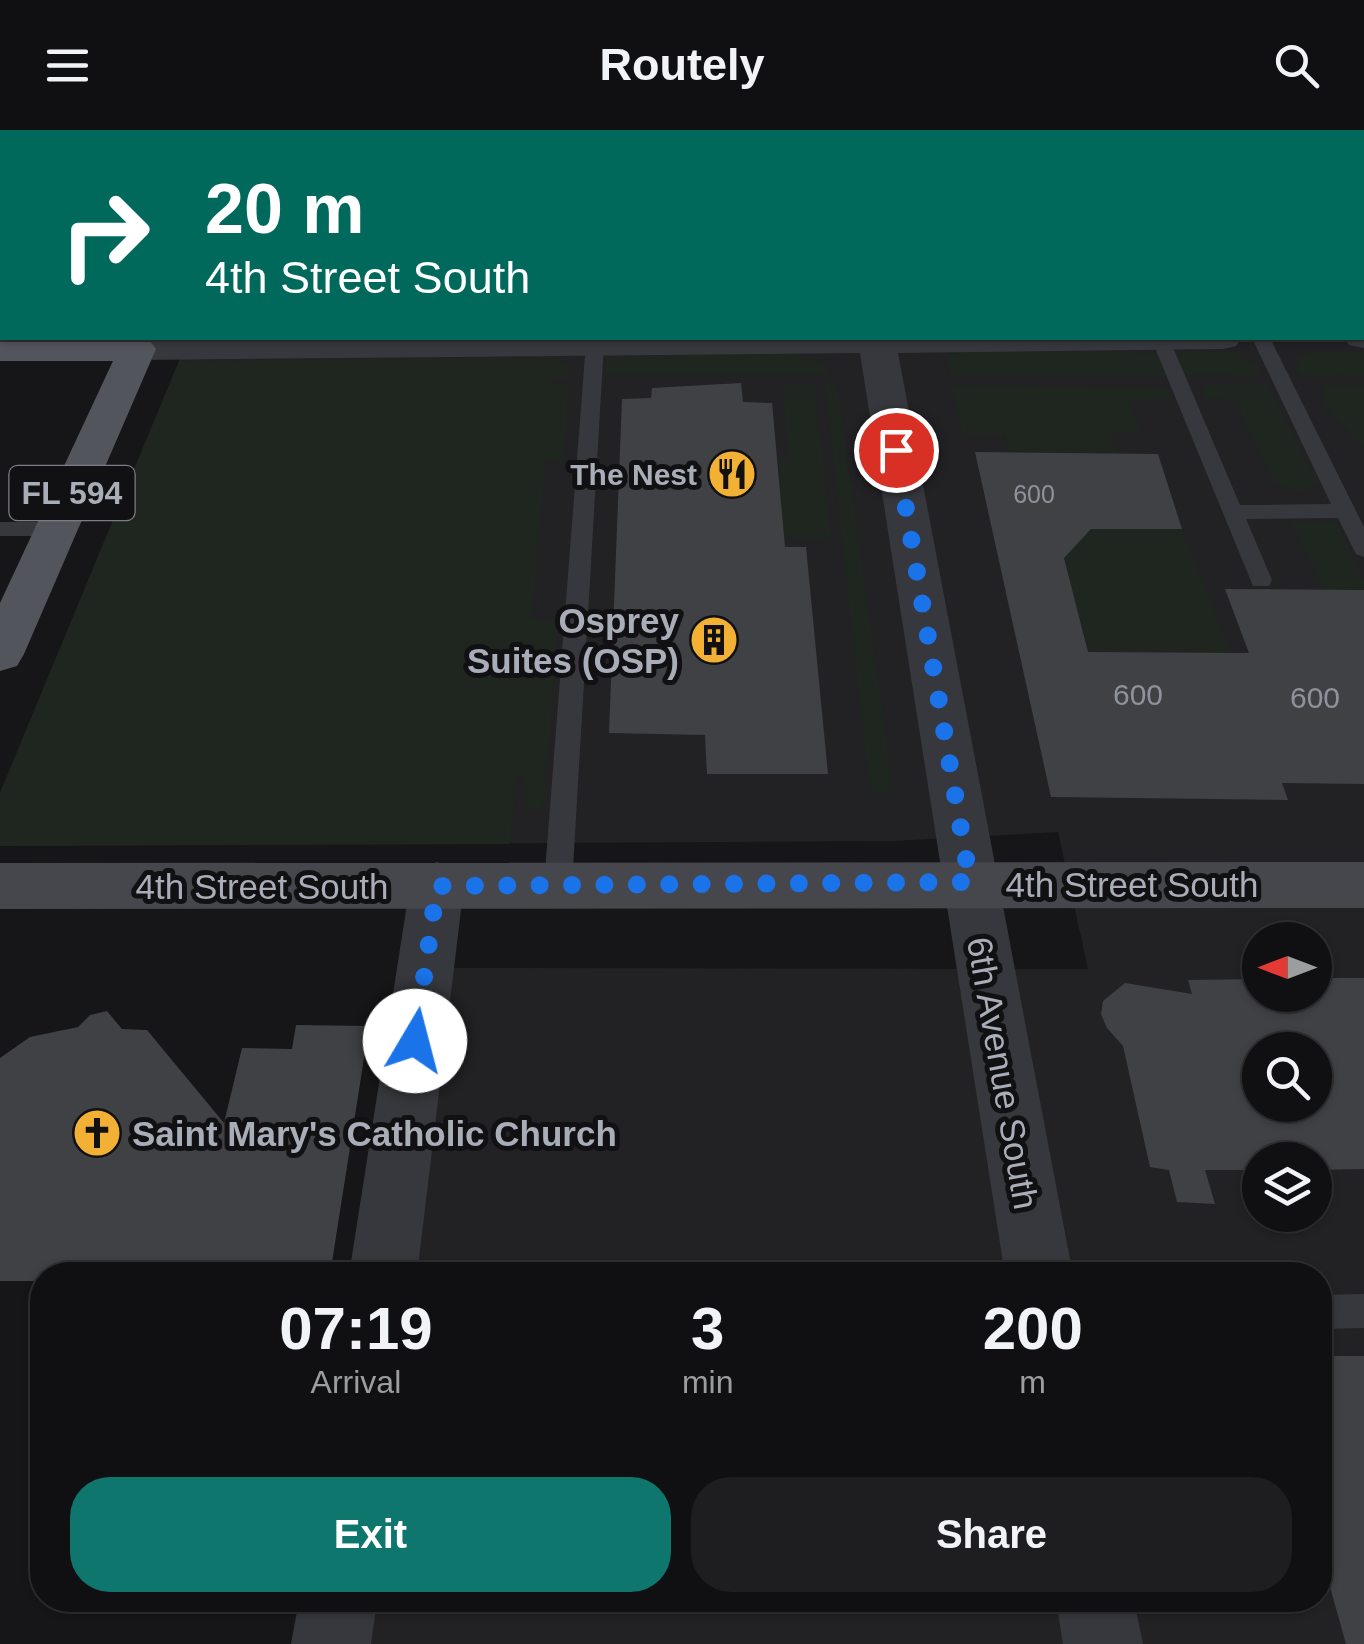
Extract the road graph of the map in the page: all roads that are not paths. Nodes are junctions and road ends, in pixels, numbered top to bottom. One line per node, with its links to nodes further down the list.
1 (764, 340): 5 (street)
2 (876, 340): 15 (street, 6th Avenue South)
3 (1161, 340): 9 (lane)
4 (1262, 340): 8 (lane)
5 (595, 343): 6 (street); 16 (lane)
6 (139, 344): 7 (main road); 11 (main road, FL 594)
7 (14, 346)
8 (1345, 511): 9 (lane); 12 (lane)
9 (1233, 512): 13 (lane)
10 (0, 529): 11 (lane)
11 (56, 529): 14 (main road, FL 594)
12 (1364, 549)
13 (1261, 580)
14 (0, 654)
15 (970, 882): 16 (main road, 4th Street South); 19 (main road, 4th Street South); 21 (street, 6th Avenue South)
16 (558, 885): 18 (main road, 4th Street South)
17 (0, 886): 18 (main road, 4th Street South)
18 (437, 886): 20 (street)
19 (1364, 886)
20 (384, 1262)
21 (1036, 1262)
22 (1364, 1311): 23 (lane)
23 (1332, 1312)
24 (336, 1612): 26 (street)
25 (1098, 1612): 27 (street)
26 (332, 1644)
27 (1103, 1644)

